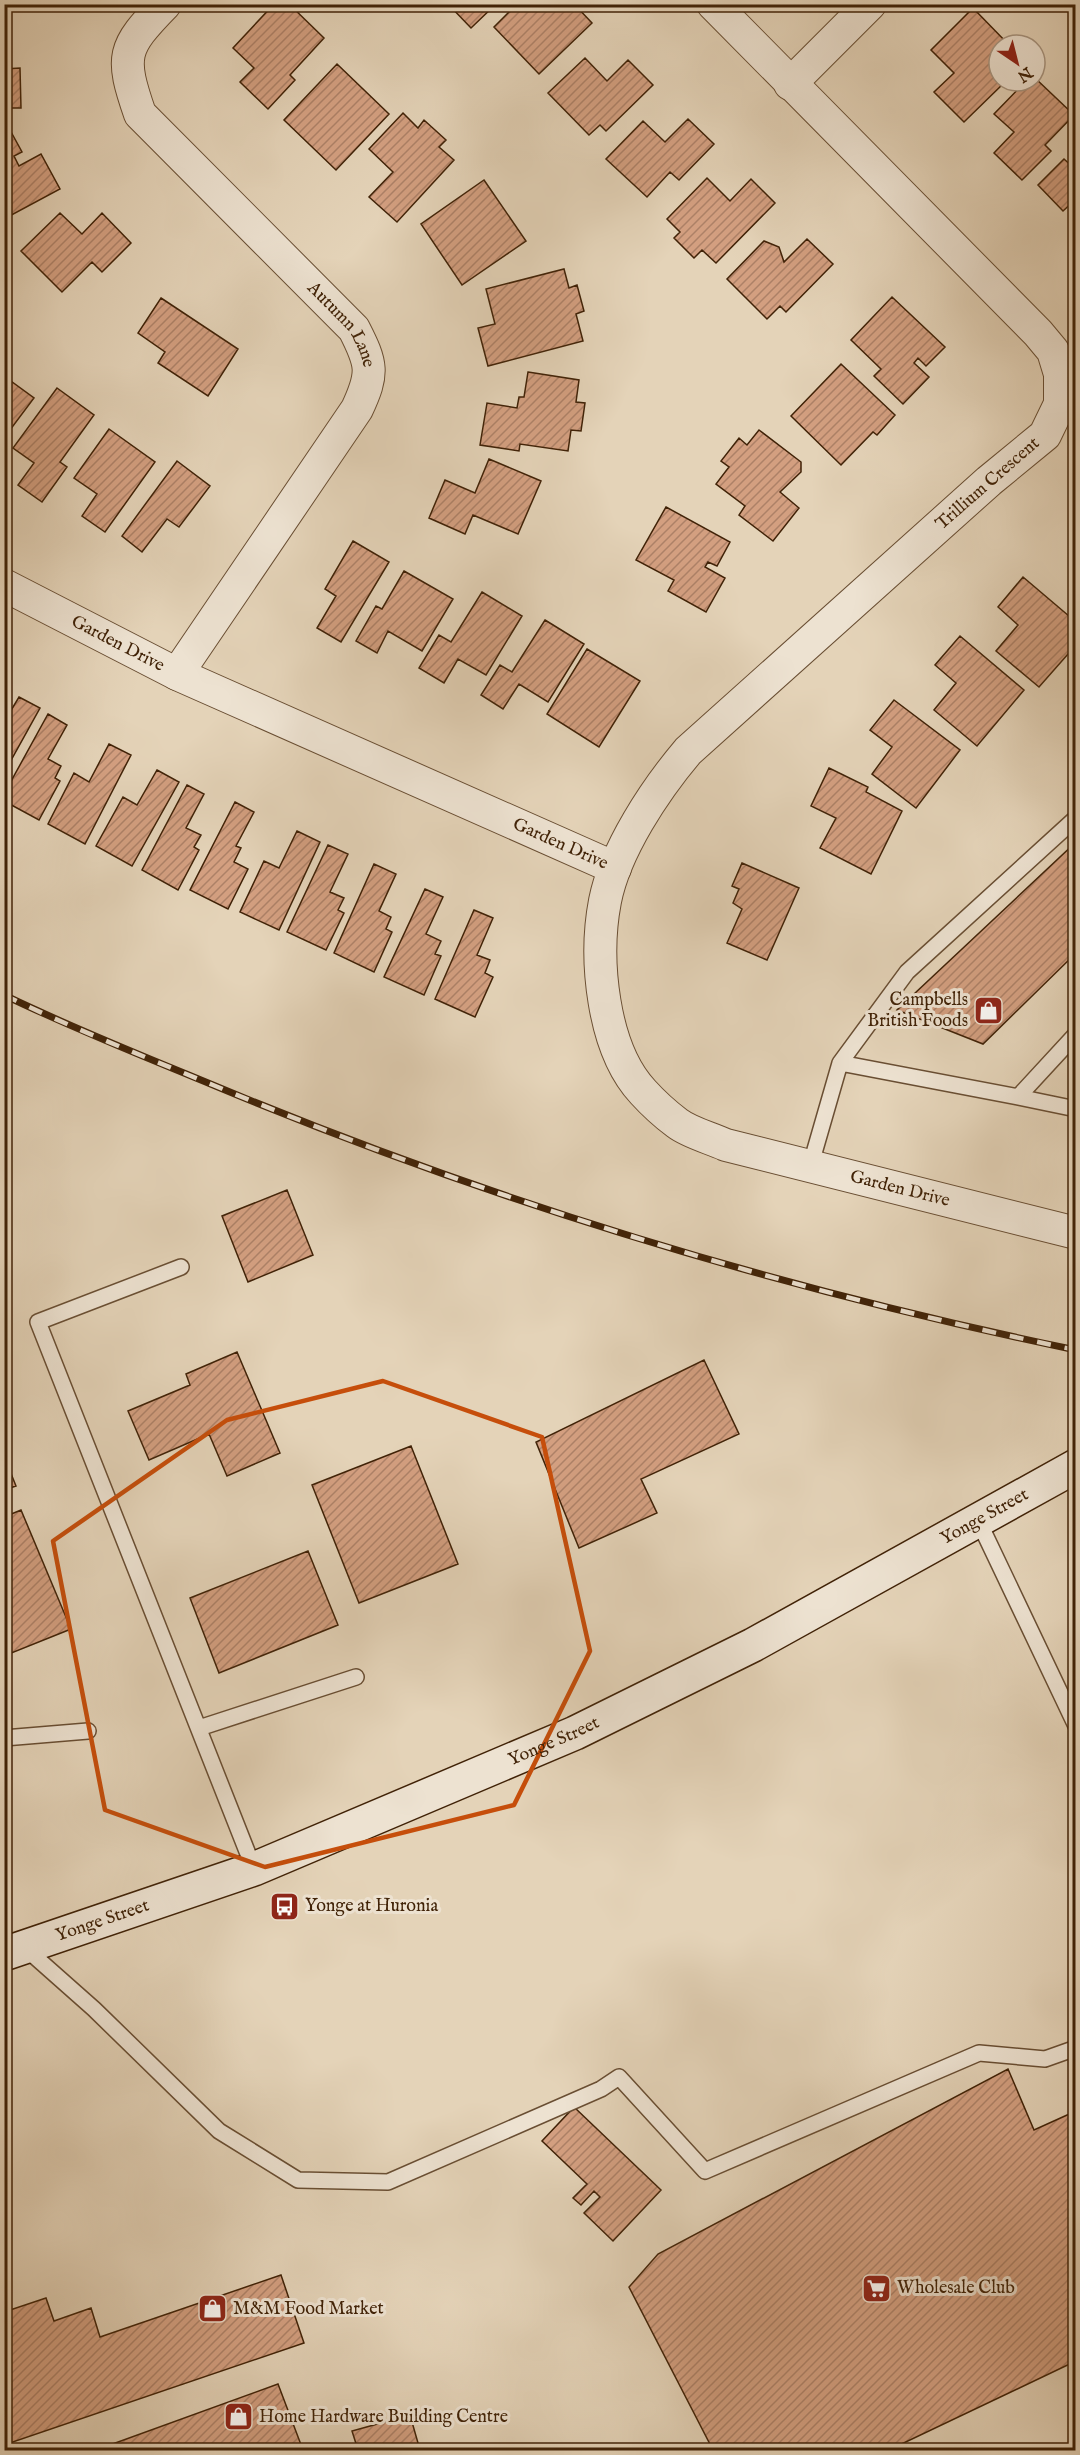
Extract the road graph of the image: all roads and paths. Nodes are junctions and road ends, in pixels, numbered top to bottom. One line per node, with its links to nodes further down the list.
1 (165, 4): 6 (street, Autumn Lane)
2 (713, 4): 4 (street, Trillium Crescent)
3 (870, 4): 4 (street)
4 (790, 84): 8 (street, Trillium Crescent)
5 (4, 585): 6 (street, Garden Drive)
6 (177, 674): 8 (street, Garden Drive)
7 (1076, 818): 10 (lane)
8 (615, 868): 13 (street, Garden Drive)
9 (1076, 1034): 11 (lane)
10 (840, 1063): 11 (lane); 13 (lane)
11 (1018, 1097): 12 (lane)
12 (1076, 1109)
13 (810, 1167): 14 (street, Garden Drive)
14 (1076, 1233)
15 (181, 1267): 20 (lane)
16 (1076, 1466): 17 (main road, Yonge Street)
17 (978, 1520): 19 (lane); 23 (main road, Yonge Street)
18 (356, 1677): 20 (lane)
19 (1076, 1726)
20 (199, 1728): 23 (lane)
21 (88, 1731): 22 (lane)
22 (7, 1734)
23 (254, 1869): 24 (main road, Yonge Street)
24 (11, 1944): 25 (lane)
25 (1076, 2048)

